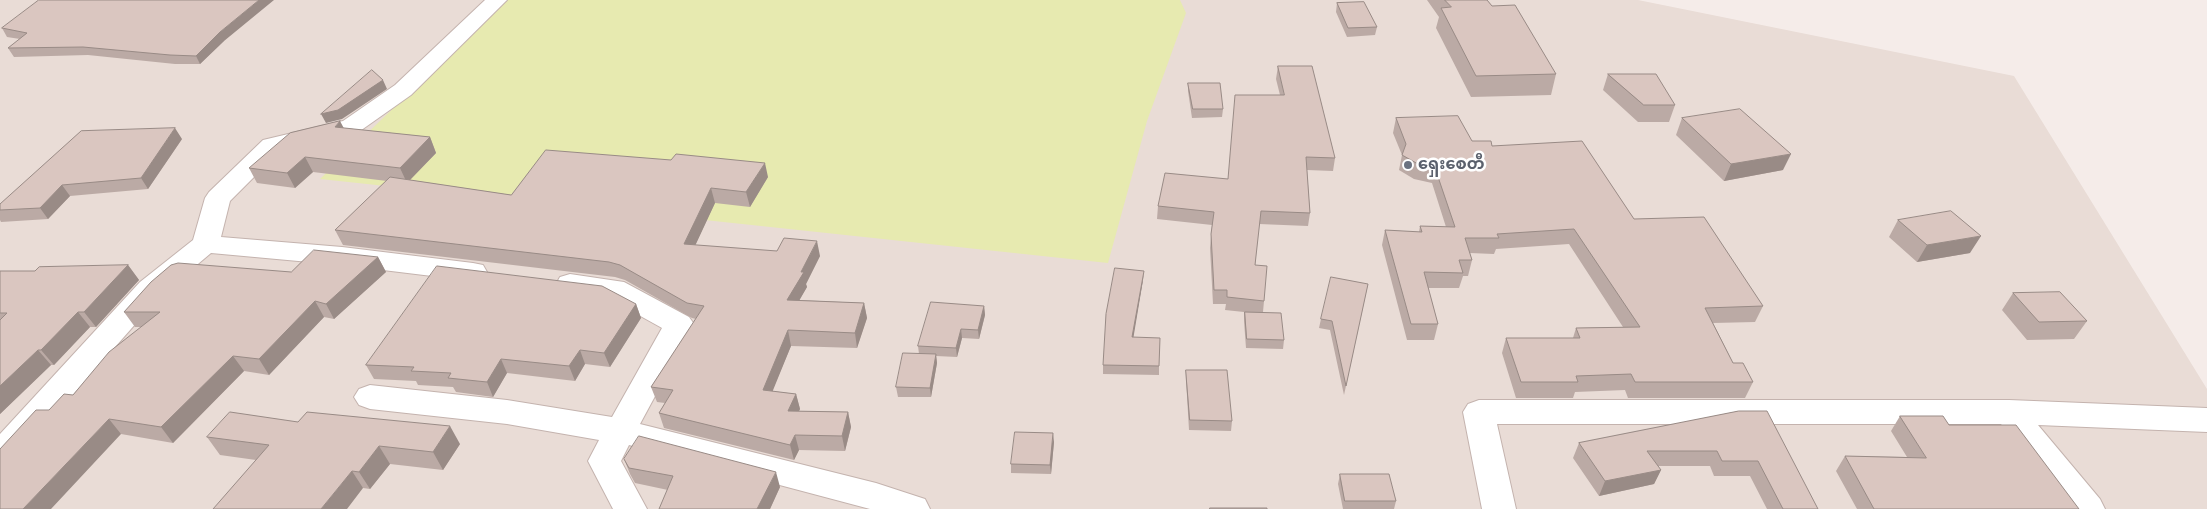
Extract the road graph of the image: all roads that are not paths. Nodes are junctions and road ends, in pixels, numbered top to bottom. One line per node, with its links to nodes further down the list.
1 (497, 0): 2 (street)
2 (205, 244): 3 (street); 9 (street)
3 (498, 275)
4 (546, 281): 8 (street)
5 (370, 397): 8 (street)
6 (2009, 412): 7 (street); 12 (street); 13 (street)
7 (2207, 420)
8 (621, 431): 10 (street); 11 (street)
9 (0, 455)
10 (630, 509)
11 (914, 509)
12 (1499, 509)
13 (2088, 509)

